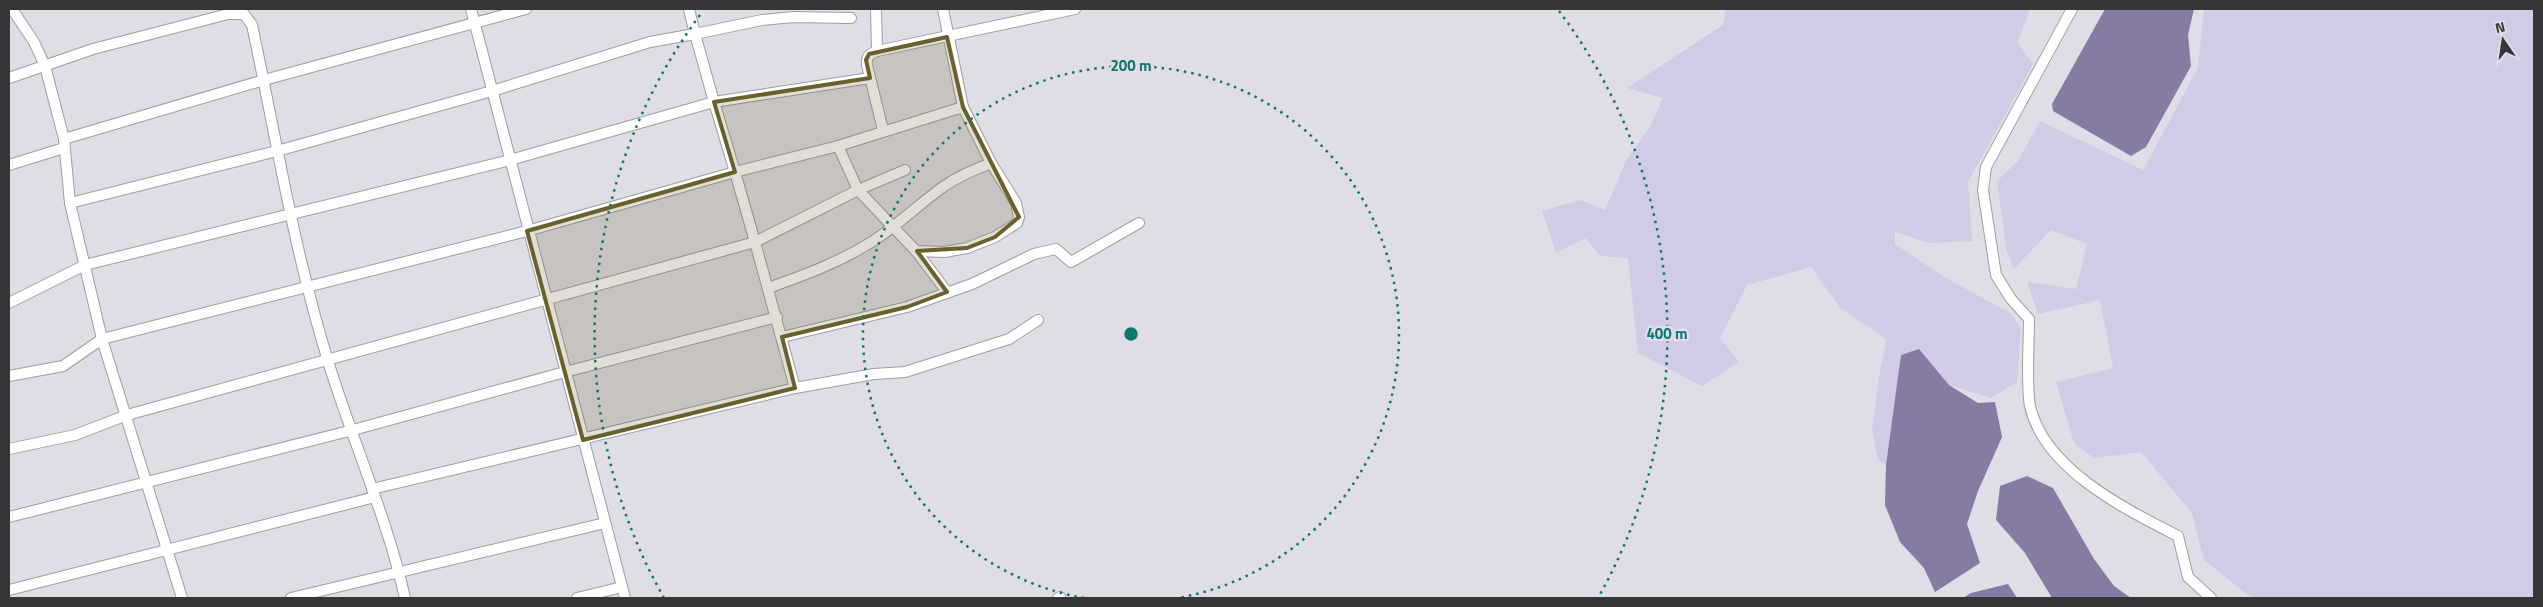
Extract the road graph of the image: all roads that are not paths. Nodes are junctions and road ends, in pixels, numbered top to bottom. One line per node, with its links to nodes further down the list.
1 (12, 9): 15 (street)
2 (470, 9): 11 (street)
3 (526, 9): 11 (street)
4 (689, 9): 12 (street)
5 (876, 9): 14 (street)
6 (943, 9): 13 (street)
7 (1075, 9): 13 (street)
8 (2072, 9): 70 (street)
9 (245, 11): 15 (street); 18 (street)
10 (851, 18): 12 (street)
11 (474, 23): 18 (street); 19 (street)
12 (695, 34): 19 (street); 20 (street)
13 (947, 38): 14 (street); 21 (street)
14 (877, 51): 17 (street)
15 (45, 66): 16 (street); 23 (street)
16 (9, 78)
17 (870, 78): 20 (street); 22 (street)
18 (264, 80): 23 (street); 25 (street)
19 (492, 91): 25 (street); 26 (street)
20 (714, 102): 26 (street); 30 (street)
21 (963, 107): 22 (street); 27 (street)
22 (884, 130): 24 (street)
23 (64, 143): 28 (street); 32 (street)
24 (838, 146): 30 (street); 31 (street)
25 (278, 151): 32 (street); 33 (street)
26 (510, 160): 33 (street); 36 (street)
27 (991, 162): 35 (street); 38 (street)
28 (9, 164)
29 (905, 170): 31 (street)
30 (735, 172): 36 (street); 37 (street)
31 (858, 190): 35 (street); 37 (street)
32 (70, 203): 39 (street)
33 (291, 216): 39 (street); 40 (street)
34 (1139, 223): 42 (street)
35 (893, 228): 38 (street); 41 (street)
36 (527, 231): 40 (street); 43 (street)
37 (755, 242): 41 (street); 43 (street)
38 (916, 251): 42 (street)
39 (85, 265): 44 (street); 48 (street)
40 (308, 286): 48 (street); 49 (street)
41 (768, 288): 45 (street)
42 (947, 292): 47 (street)
43 (547, 300): 49 (street); 50 (street)
44 (9, 303)
45 (777, 317): 47 (street); 50 (street)
46 (1038, 320): 52 (street)
47 (782, 337): 52 (street)
48 (102, 339): 51 (street); 53 (street)
49 (327, 360): 53 (street); 54 (street)
50 (566, 372): 54 (street); 55 (street)
51 (9, 376)
52 (795, 388): 55 (street)
53 (127, 414): 56 (street); 57 (street)
54 (353, 430): 57 (street); 58 (street)
55 (583, 440): 58 (street); 60 (street)
56 (9, 449)
57 (148, 481): 59 (street); 61 (street)
58 (374, 493): 61 (street); 62 (street)
59 (9, 517)
60 (605, 523): 62 (street); 63 (street)
61 (167, 549): 64 (street); 65 (street)
62 (399, 571): 66 (street); 67 (street)
63 (622, 587): 68 (street); 69 (street)
64 (9, 590)
65 (182, 598)
66 (292, 598)
67 (405, 598)
68 (577, 598)
69 (625, 598)
70 (2211, 598)

